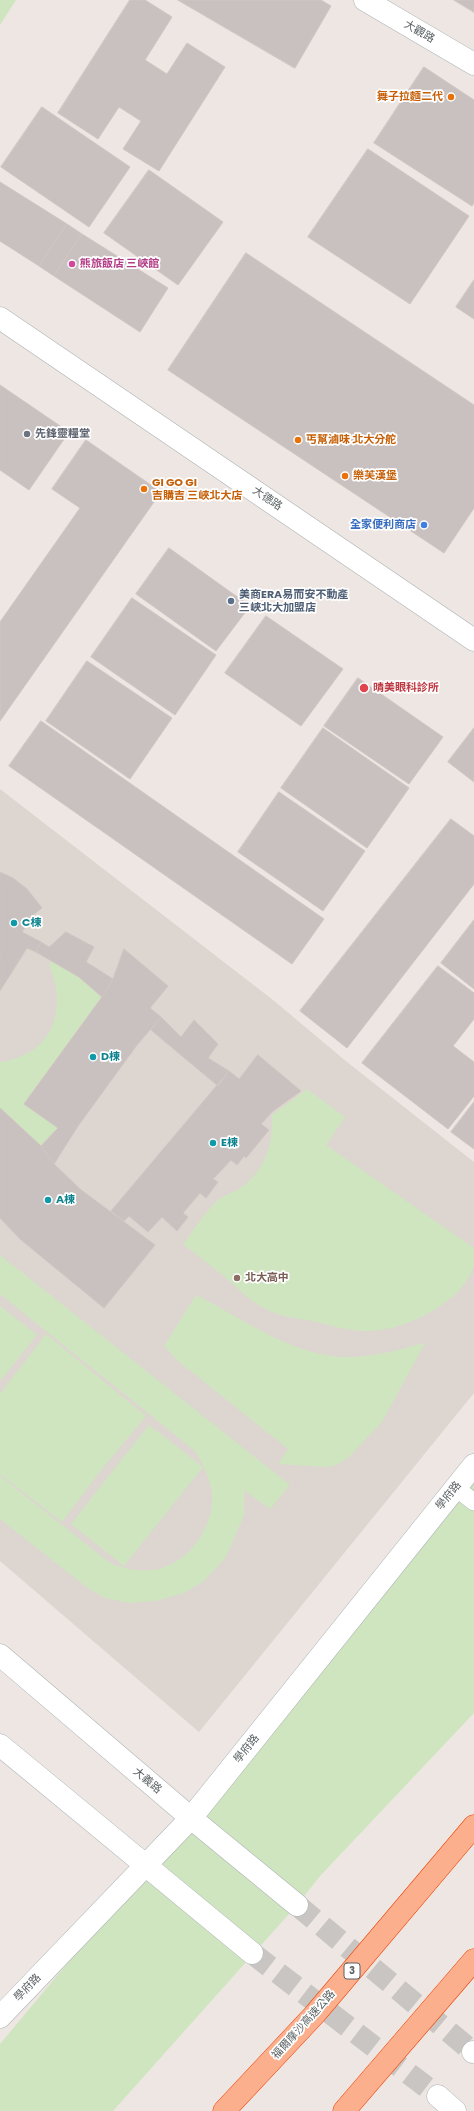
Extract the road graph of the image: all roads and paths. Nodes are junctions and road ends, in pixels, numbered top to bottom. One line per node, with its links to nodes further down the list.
1 (364, 0): 2 (street, 大觀路)
2 (474, 64)
3 (0, 318): 4 (street, 大德路)
4 (474, 640)
5 (474, 1465): 6 (street, 學府路)
6 (456, 1488): 7 (lane); 10 (street, 學府路)
7 (474, 1502)
8 (0, 1655): 10 (street, 大義路)
9 (0, 1745): 12 (street)
10 (191, 1818): 12 (street, 學府路); 13 (street, 大義路)
11 (474, 1826): 18 (highway, 福爾摩沙高速公路 / 3)
12 (146, 1867): 14 (street); 16 (street, 學府路)
13 (297, 1905)
14 (252, 1953)
15 (474, 1960): 19 (highway)
16 (0, 2017)
17 (438, 2096): 20 (street)
18 (224, 2111)
19 (344, 2111)
20 (455, 2111)

